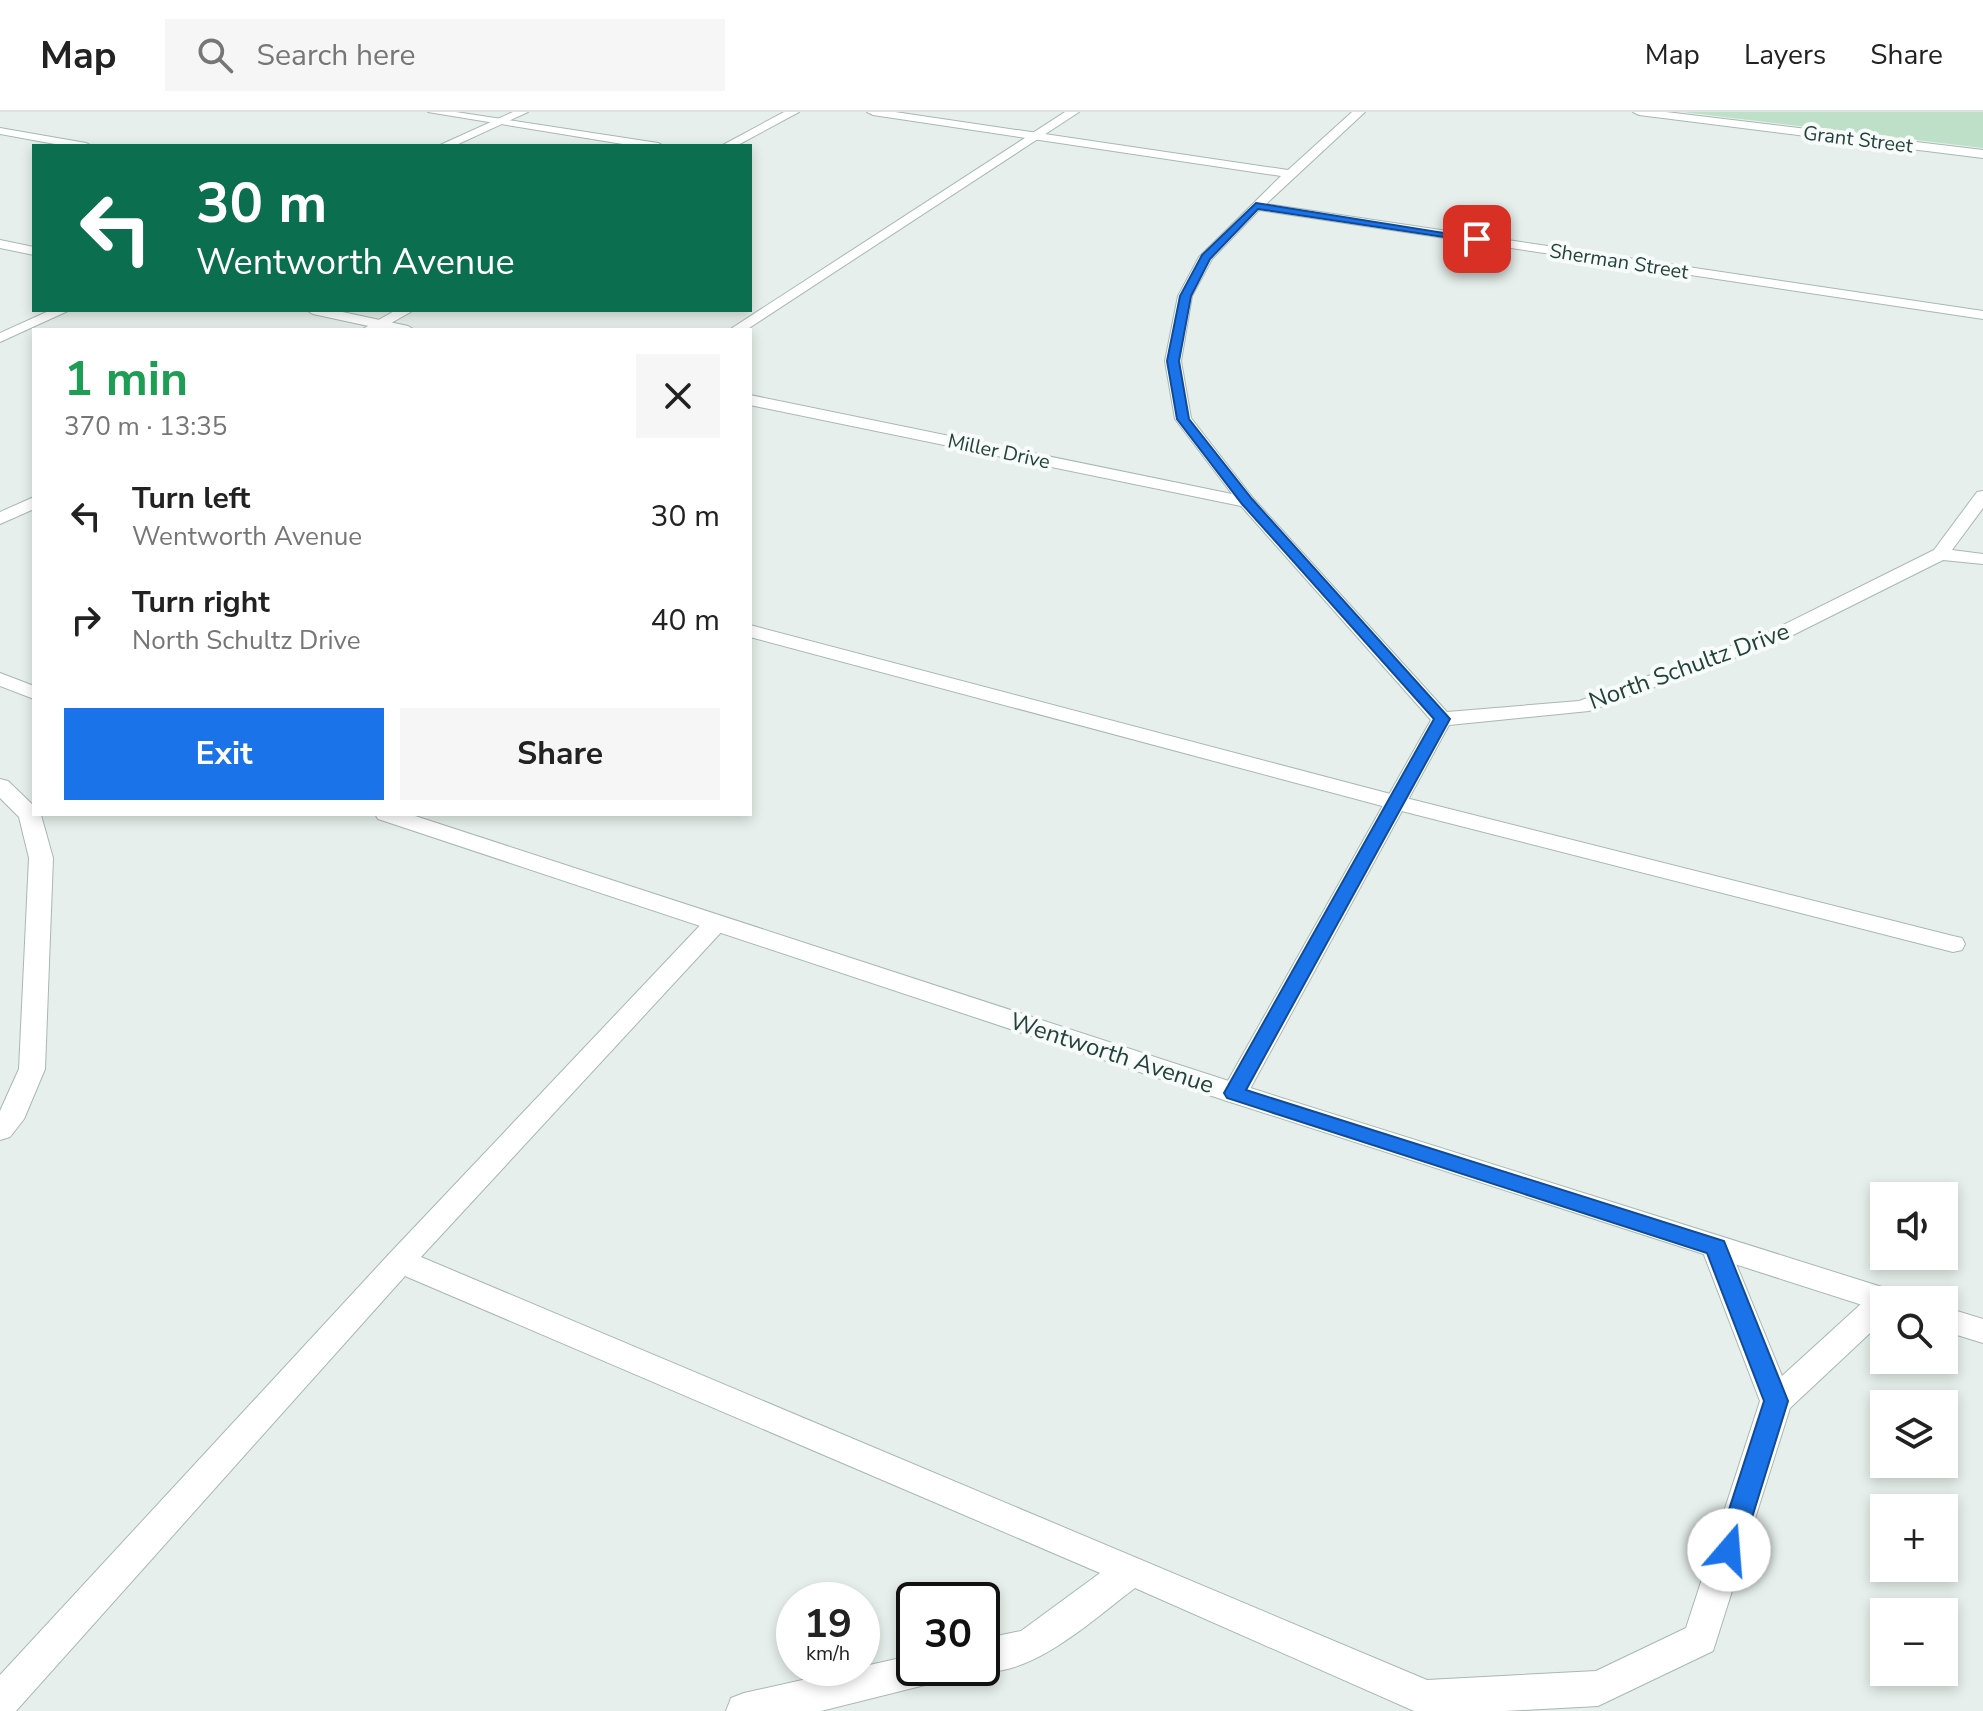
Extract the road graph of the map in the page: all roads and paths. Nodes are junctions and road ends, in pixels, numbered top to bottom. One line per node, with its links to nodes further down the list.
1 (434, 112): 8 (street)
2 (522, 112): 8 (street)
3 (793, 112): 14 (street)
4 (873, 112): 10 (street)
5 (1073, 112): 10 (street)
6 (1359, 112): 16 (street)
7 (1639, 112): 15 (street, Grant Street)
8 (499, 122): 12 (street); 13 (street)
9 (0, 131): 11 (street)
10 (1035, 136): 16 (street); 25 (street)
11 (75, 144)
12 (449, 144)
13 (645, 144)
14 (731, 144)
15 (1983, 154)
16 (1290, 174): 17 (street)
17 (1256, 206): 23 (street, Sherman Street); 29 (street)
18 (0, 244): 19 (street)
19 (32, 251)
20 (58, 312): 26 (street)
21 (320, 312): 24 (street)
22 (403, 312): 24 (street)
23 (1983, 315)
24 (374, 327)
25 (739, 328)
26 (0, 338)
27 (752, 400): 29 (street, Miller Drive)
28 (1983, 496): 32 (street, North Schultz Drive)
29 (1247, 502): 37 (street)
30 (32, 503): 31 (street)
31 (0, 519)
32 (1940, 554): 33 (street); 37 (street, North Schultz Drive)
33 (1983, 559)
34 (752, 632): 39 (street)
35 (0, 679): 36 (street)
36 (32, 692)
37 (1442, 719): 39 (street)
38 (0, 786): 44 (street)
39 (1394, 802): 42 (street); 43 (street)
40 (392, 816): 41 (street, Wentworth Avenue)
41 (716, 923): 43 (street, Wentworth Avenue); 46 (street)
42 (1953, 944)
43 (1234, 1093): 45 (street, Wentworth Avenue)
44 (0, 1130)
45 (1716, 1247): 47 (street, Wentworth Avenue); 51 (street)
46 (400, 1261): 52 (street); 55 (street)
47 (1870, 1296)
48 (1870, 1315): 51 (street)
49 (1958, 1323): 50 (street)
50 (1983, 1331)
51 (1776, 1401): 52 (street)
52 (1132, 1570): 53 (street)
53 (1000, 1652)
54 (896, 1676): 56 (street)
55 (0, 1702)
56 (744, 1711)

